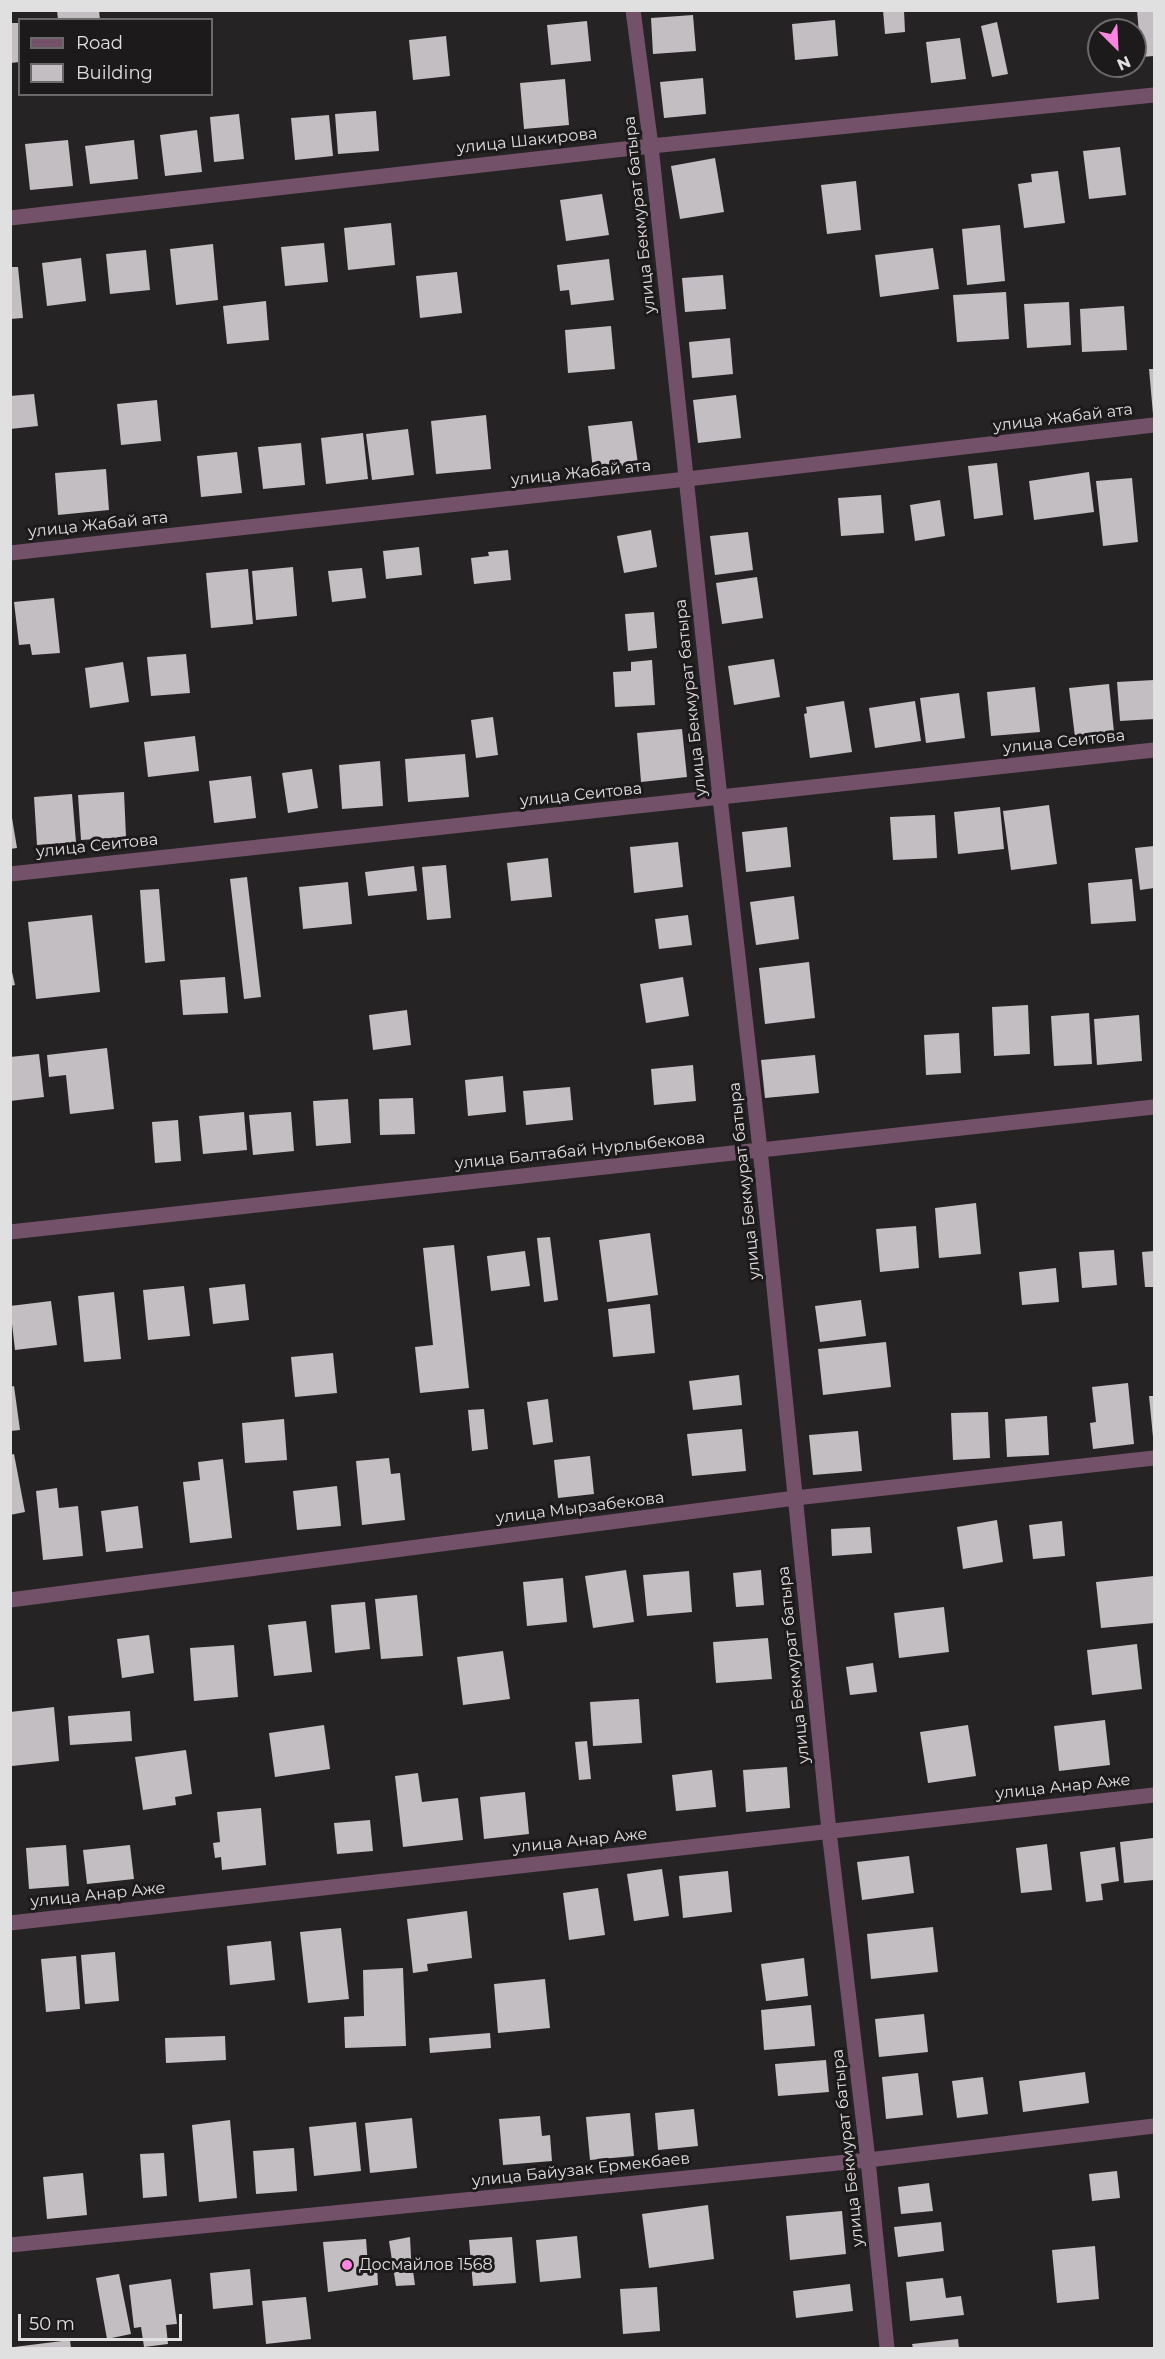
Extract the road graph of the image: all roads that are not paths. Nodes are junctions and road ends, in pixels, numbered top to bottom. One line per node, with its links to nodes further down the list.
1 (633, 10): 3 (street, улица Бекмурат батыра)
2 (1155, 95): 3 (street, улица Шакирова)
3 (651, 146): 4 (street, улица Шакирова); 6 (street, улица Бекмурат батыра)
4 (10, 218)
5 (1155, 425): 6 (street, улица Жабай ата)
6 (687, 479): 7 (street, улица Жабай ата); 9 (street, улица Бекмурат батыра)
7 (10, 553)
8 (1155, 750): 9 (street, улица Сеитова)
9 (720, 798): 10 (street, улица Сеитова); 12 (street, улица Бекмурат батыра)
10 (10, 874)
11 (1155, 1107): 12 (street, улица Балтабай Нурлыбекова)
12 (760, 1149): 13 (street, улица Балтабай Нурлыбекова); 15 (street, улица Бекмурат батыра)
13 (10, 1232)
14 (1155, 1458): 15 (street, улица Мырзабекова)
15 (795, 1498): 16 (street, улица Мырзабекова); 18 (street, улица Бекмурат батыра)
16 (10, 1600)
17 (1155, 1795): 18 (street, улица Анар Аже)
18 (829, 1831): 19 (street, улица Анар Аже); 21 (street, улица Бекмурат батыра)
19 (10, 1923)
20 (1155, 2126): 21 (street, улица Байузак Ермекбаев)
21 (868, 2160): 22 (street, улица Байузак Ермекбаев); 23 (street, улица Бекмурат батыра)
22 (10, 2245)
23 (887, 2349)

